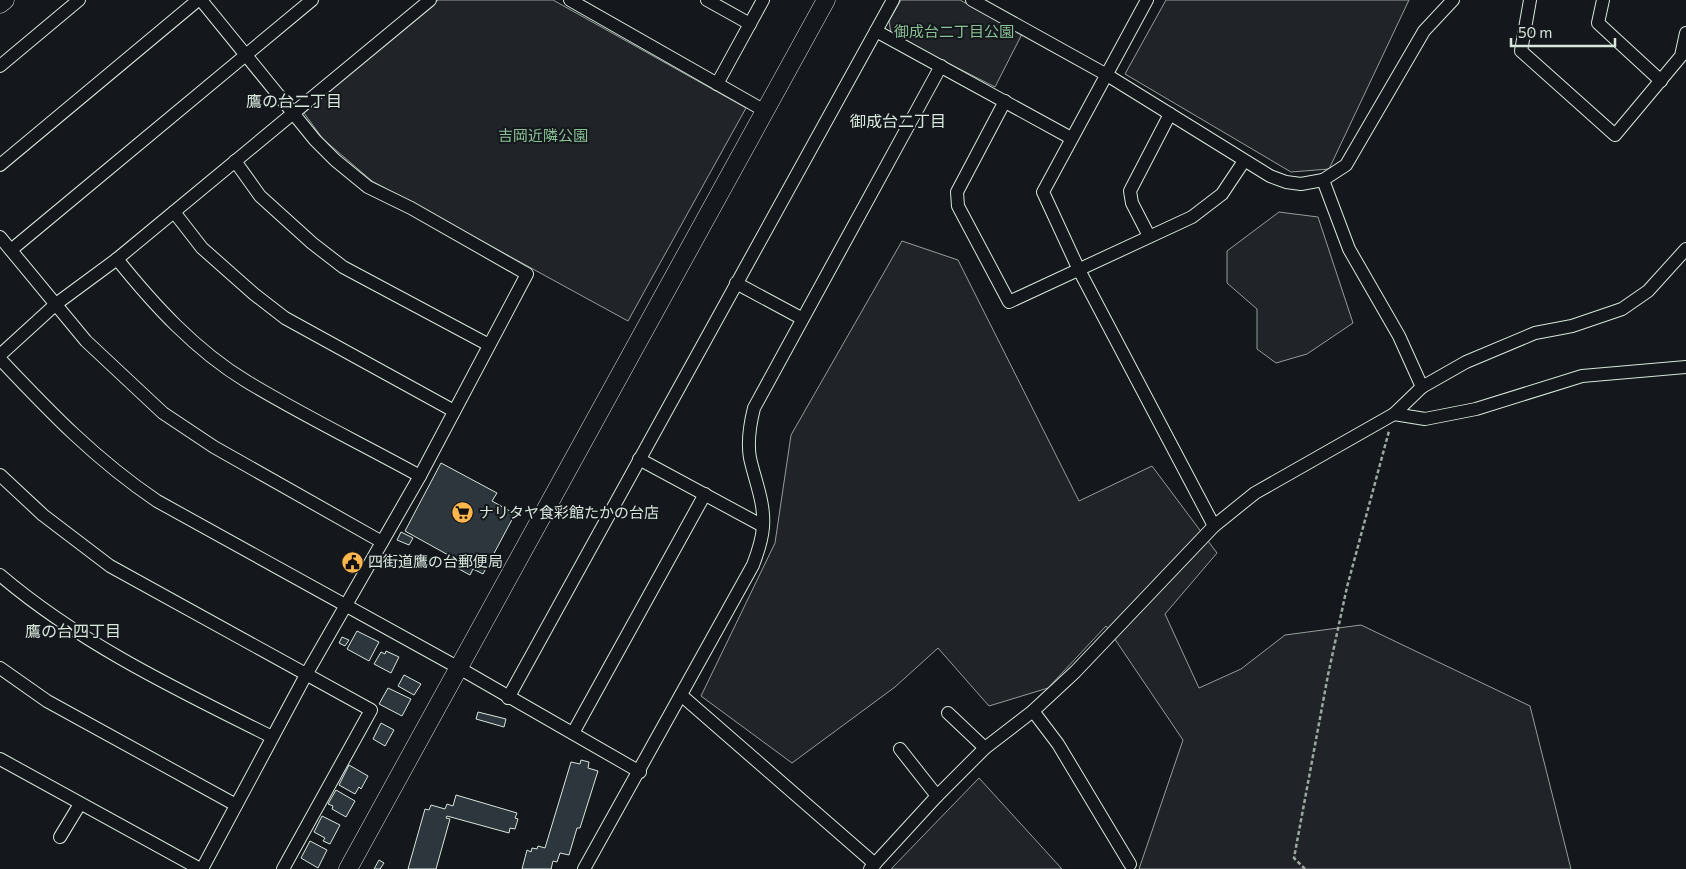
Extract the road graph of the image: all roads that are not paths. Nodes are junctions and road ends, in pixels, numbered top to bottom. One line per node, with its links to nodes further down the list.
1 (5, 0): 16 (street)
2 (79, 0): 21 (street)
3 (199, 0): 20 (street); 33 (street)
4 (312, 0): 20 (street)
5 (430, 0): 28 (street)
6 (570, 0): 25 (street)
7 (707, 0): 17 (street)
8 (763, 0): 17 (street)
9 (826, 0): 27 (street)
10 (893, 0): 18 (street)
11 (972, 0): 23 (street)
12 (1147, 0): 23 (street)
13 (1453, 0): 34 (street)
14 (1530, 0): 24 (street)
15 (1603, 0): 24 (street)
16 (0, 4)
17 (750, 24): 25 (street)
18 (876, 31): 22 (street); 42 (street)
19 (1686, 32): 24 (street)
20 (246, 55): 28 (street); 39 (street)
21 (0, 66)
22 (940, 66): 26 (street); 44 (street)
23 (1107, 75): 29 (street); 30 (street)
24 (1661, 82)
25 (717, 84): 27 (street)
26 (1005, 101): 30 (street); 41 (street)
27 (765, 111): 62 (street)
28 (294, 112): 31 (street); 45 (street)
29 (1170, 114): 32 (street); 36 (street)
30 (1071, 138): 41 (street)
31 (235, 161): 35 (street); 45 (street)
32 (1244, 161): 34 (street); 36 (street)
33 (0, 165)
34 (1323, 180): 49 (street)
35 (174, 212): 40 (street); 50 (street)
36 (1149, 236): 41 (street)
37 (0, 238): 39 (street)
38 (1686, 249): 49 (street)
39 (11, 250): 43 (street)
40 (117, 259): 43 (street); 54 (street)
41 (1078, 270): 57 (street)
42 (736, 282): 44 (street); 52 (street)
43 (56, 304): 46 (street); 58 (street)
44 (801, 318): 56 (street)
45 (489, 345): 50 (street)
46 (0, 355)
47 (0, 359): 60 (street)
48 (1686, 367): 51 (street)
49 (1422, 387): 51 (street)
50 (454, 411): 54 (street)
51 (1394, 414): 57 (street)
52 (639, 459): 55 (street); 65 (street)
53 (0, 475): 63 (street)
54 (420, 476): 58 (street)
55 (705, 494): 56 (street); 68 (street)
56 (763, 526): 64 (street)
57 (1214, 526): 66 (street)
58 (382, 542): 60 (street)
59 (0, 575): 69 (street)
60 (346, 606): 62 (street); 63 (street)
61 (0, 668): 76 (street)
62 (459, 668): 65 (street); 82 (street)
63 (307, 673): 69 (street); 81 (street)
64 (681, 695): 73 (street); 79 (street)
65 (508, 698): 68 (street)
66 (1033, 711): 70 (street); 78 (street)
67 (948, 713): 70 (street)
68 (573, 733): 73 (street)
69 (272, 737): 76 (street)
70 (985, 748): 74 (street)
71 (900, 749): 74 (street)
72 (0, 759): 75 (street)
73 (640, 772): 83 (street)
74 (937, 796): 79 (street)
75 (80, 804): 77 (street); 80 (street)
76 (236, 805): 80 (street)
77 (60, 837)
78 (1130, 864)
79 (873, 866)
80 (201, 869)
81 (283, 869)
82 (348, 869)
83 (584, 869)

